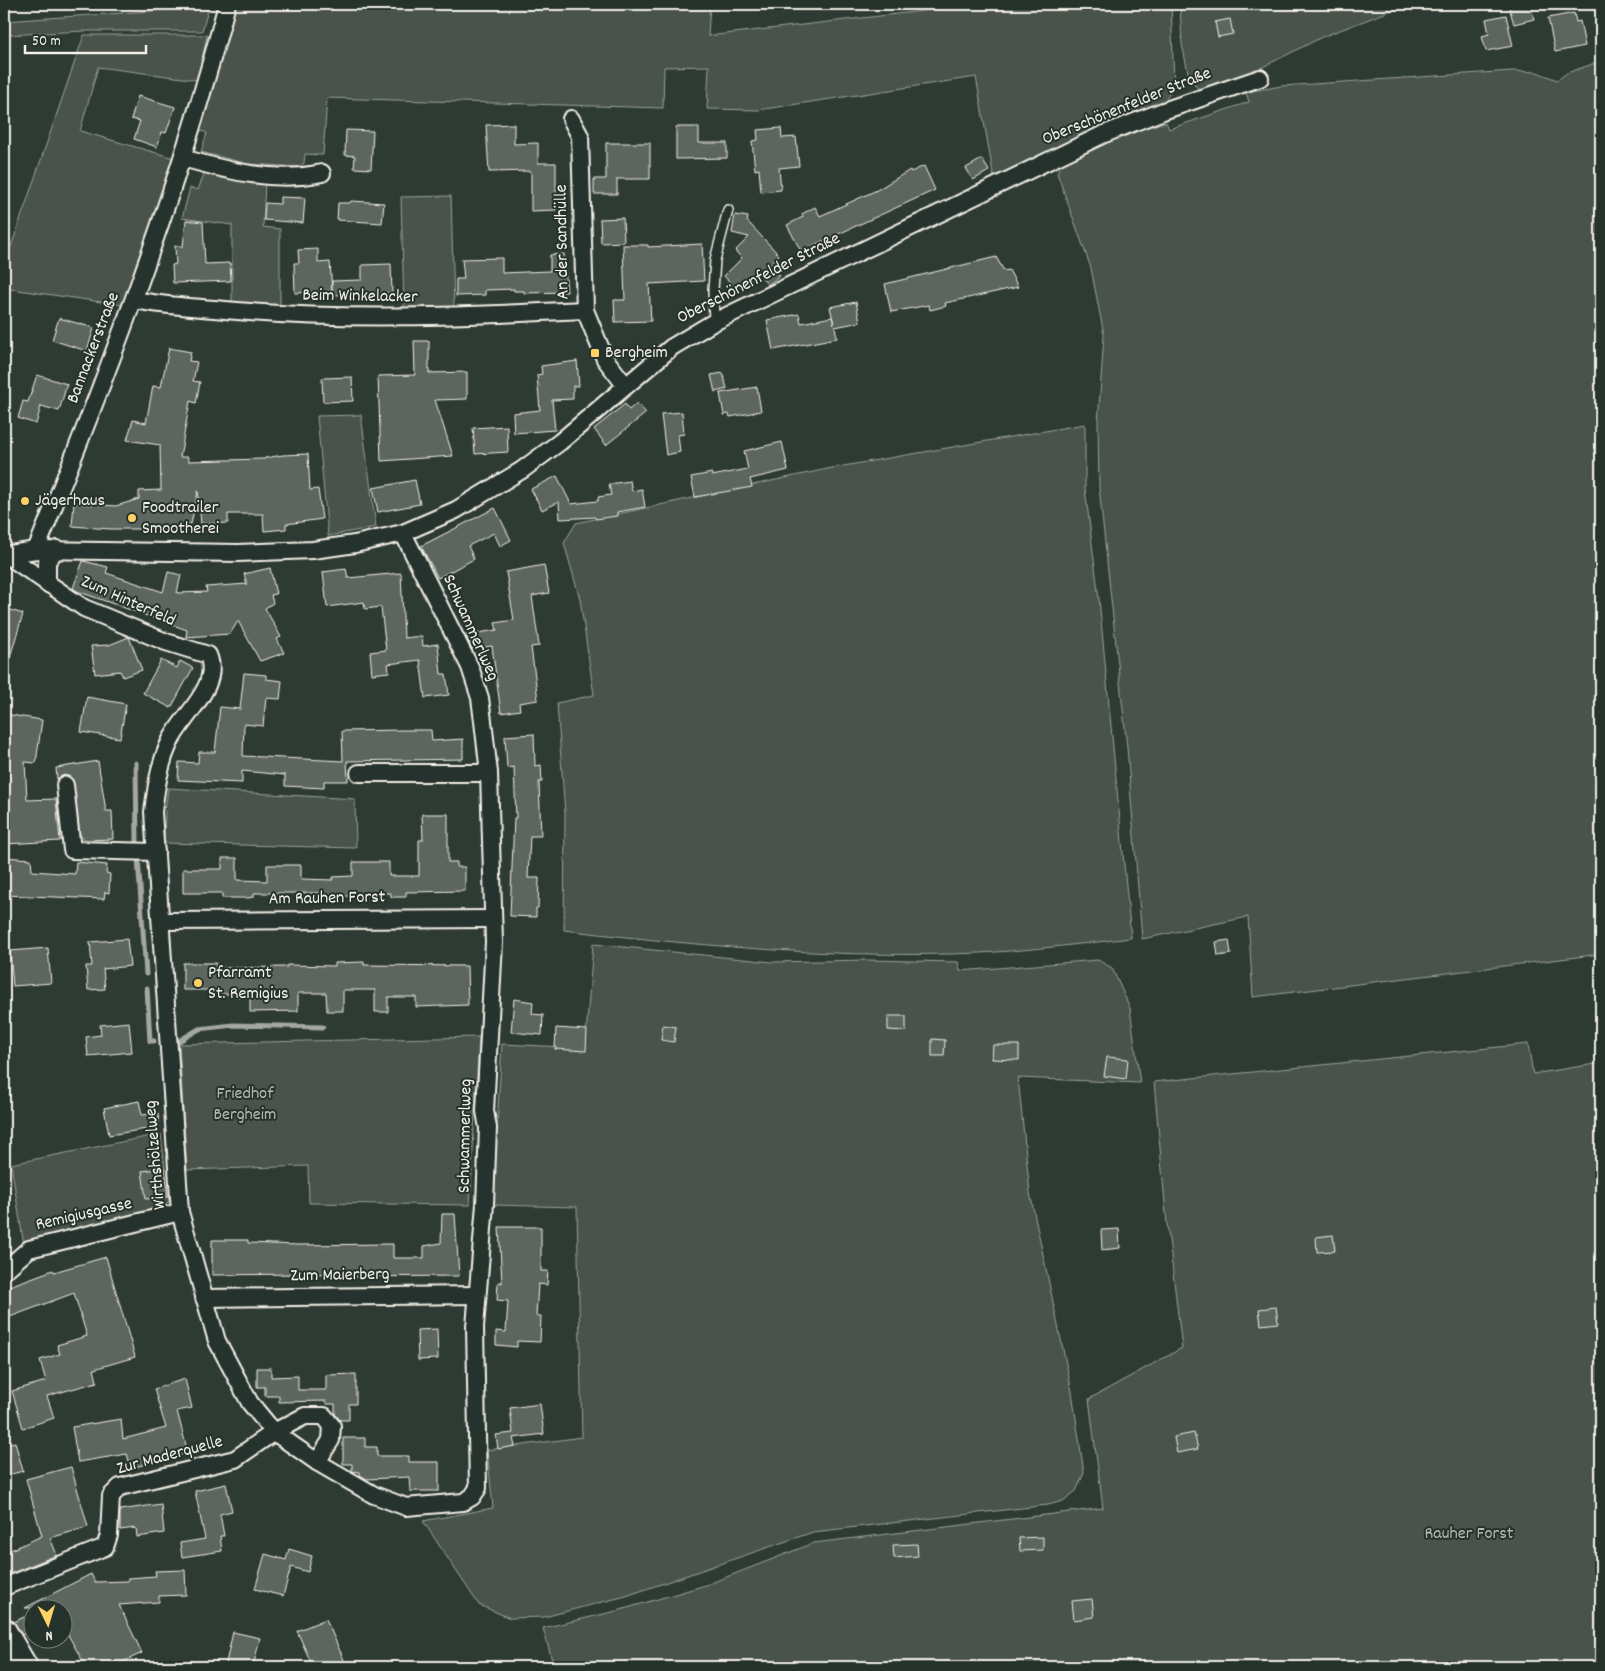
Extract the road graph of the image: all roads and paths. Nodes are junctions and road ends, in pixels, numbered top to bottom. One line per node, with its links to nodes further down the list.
1 (227, 4): 4 (street, Bannackerstraße)
2 (1260, 78): 9 (street, Oberschönenfelder Straße)
3 (571, 119): 8 (street, An der Sandhülle)
4 (183, 158): 5 (street); 7 (street, Bannackerstraße)
5 (322, 174)
6 (728, 210): 9 (lane)
7 (135, 300): 8 (street, Beim Winkelacker); 13 (street, Bannackerstraße)
8 (584, 310): 10 (street, An der Sandhülle)
9 (714, 322): 10 (street, Oberschönenfelder Straße)
10 (626, 385): 11 (street, Oberschönenfelder Straße)
11 (403, 533): 12 (street, Oberschönenfelder Straße); 18 (street, Schwammerlweg)
12 (57, 549): 13 (street, Oberschönenfelder Straße); 15 (street)
13 (36, 550): 14 (street, Oberschönenfelder Straße)
14 (5, 554): 15 (street, Zum Hinterfeld)
15 (47, 584): 16 (street, Zum Hinterfeld)
16 (212, 664): 20 (street, Wirthshölzelweg)
17 (359, 773): 18 (street)
18 (489, 773): 21 (street, Schwammerlweg)
19 (65, 785): 20 (street)
20 (156, 852): 22 (street, Wirthshölzelweg)
21 (493, 919): 22 (street, Am Rauhen Forst); 25 (street, Schwammerlweg)
22 (161, 921): 23 (street, Wirthshölzelweg)
23 (180, 1212): 24 (street, Remigiusgasse); 26 (street, Wirthshölzelweg)
24 (4, 1271)
25 (477, 1295): 26 (street, Zum Maierberg); 28 (street, Schwammerlweg)
26 (204, 1298): 27 (street, Wirthshölzelweg)
27 (274, 1432): 28 (street); 28 (street, Zur Maderquelle); 29 (street, Zur Maderquelle)
28 (317, 1462)
29 (4, 1587)
30 (4, 1631): 31 (street)
31 (25, 1667)

